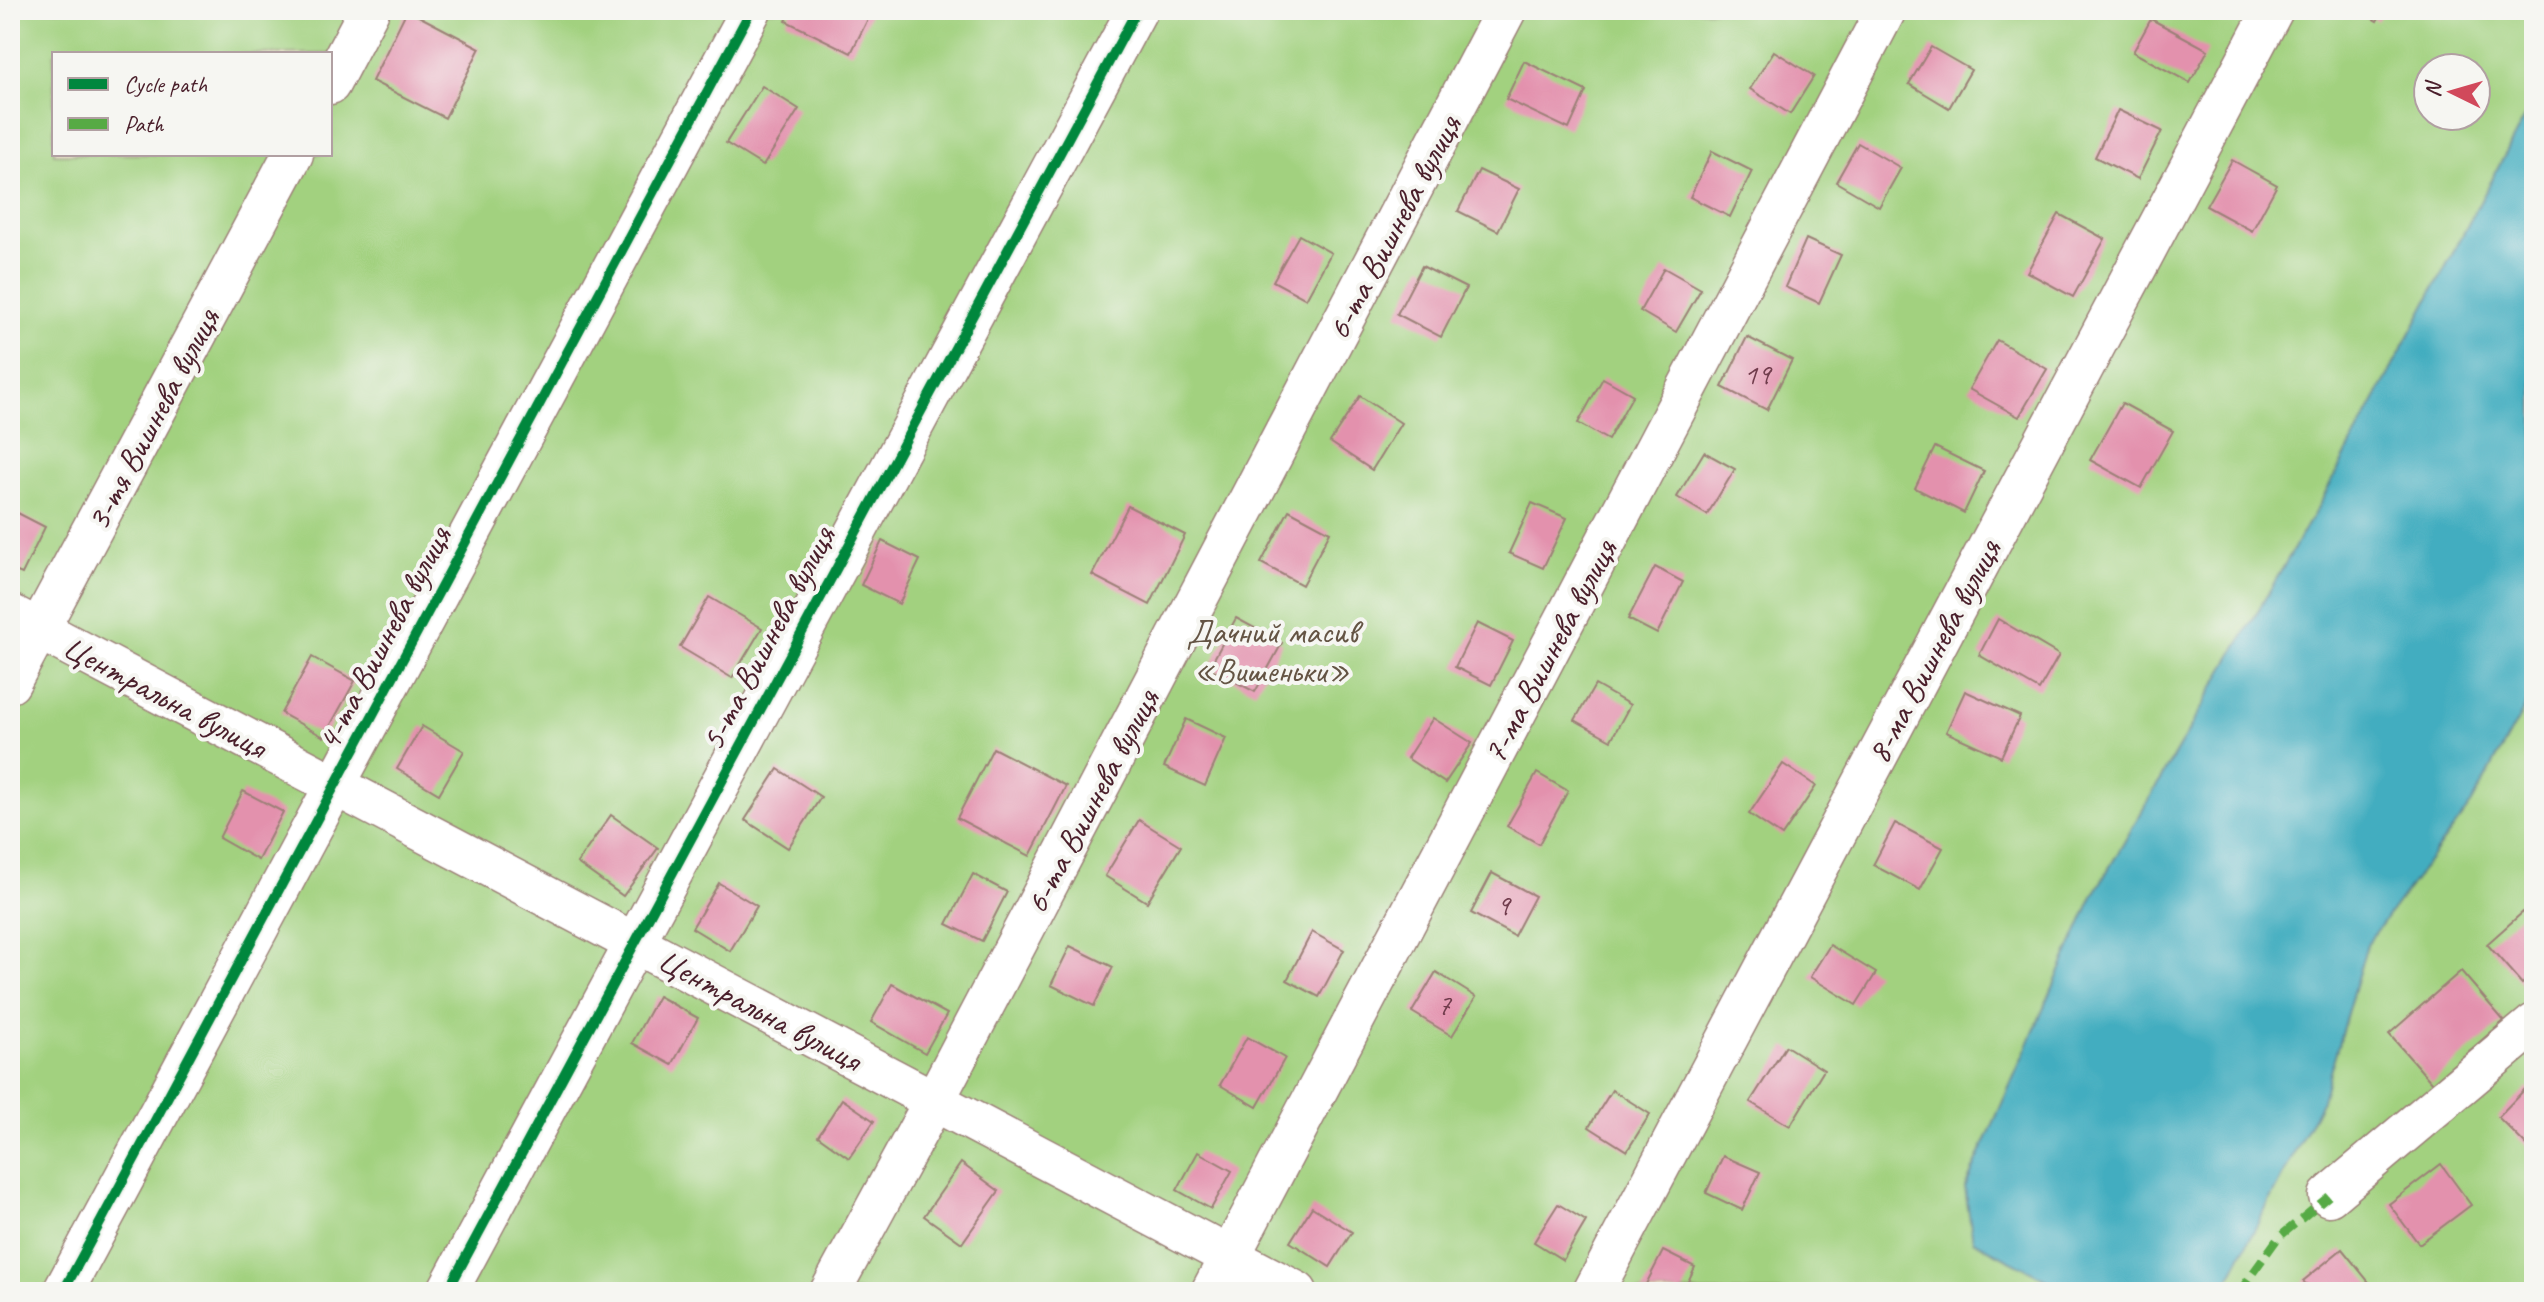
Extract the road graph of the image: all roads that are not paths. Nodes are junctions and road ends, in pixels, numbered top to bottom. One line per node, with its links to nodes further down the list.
1 (369, 10): 7 (street)
2 (751, 10): 11 (street, 4-та Вишнева вулиця)
3 (1137, 10): 12 (street, 5-та Вишнева вулиця)
4 (1506, 10): 14 (street, 6-та Вишнева вулиця)
5 (1886, 10): 16 (street, 7-ма Вишнева вулиця)
6 (2273, 10): 22 (street, 8-ма Вишнева вулиця)
7 (332, 80)
8 (292, 156): 9 (street, 3-тя Вишнева вулиця)
9 (25, 622): 10 (street, 3-тя Вишнева вулиця); 11 (street, Центральна вулиця)
10 (10, 683)
11 (336, 786): 12 (street, Центральна вулиця); 17 (street, 4-та Вишнева вулиця)
12 (634, 943): 14 (street, Центральна вулиця); 18 (street, 5-та Вишнева вулиця)
13 (2534, 1024): 15 (street)
14 (934, 1101): 16 (street, Центральна вулиця); 19 (street, 6-та Вишнева вулиця)
15 (2329, 1196)
16 (1230, 1257): 20 (street, 7-ма Вишнева вулиця); 21 (street, Центральна вулиця)
17 (63, 1292)
18 (447, 1292)
19 (830, 1292)
20 (1211, 1292)
21 (1297, 1292)
22 (1593, 1292)

